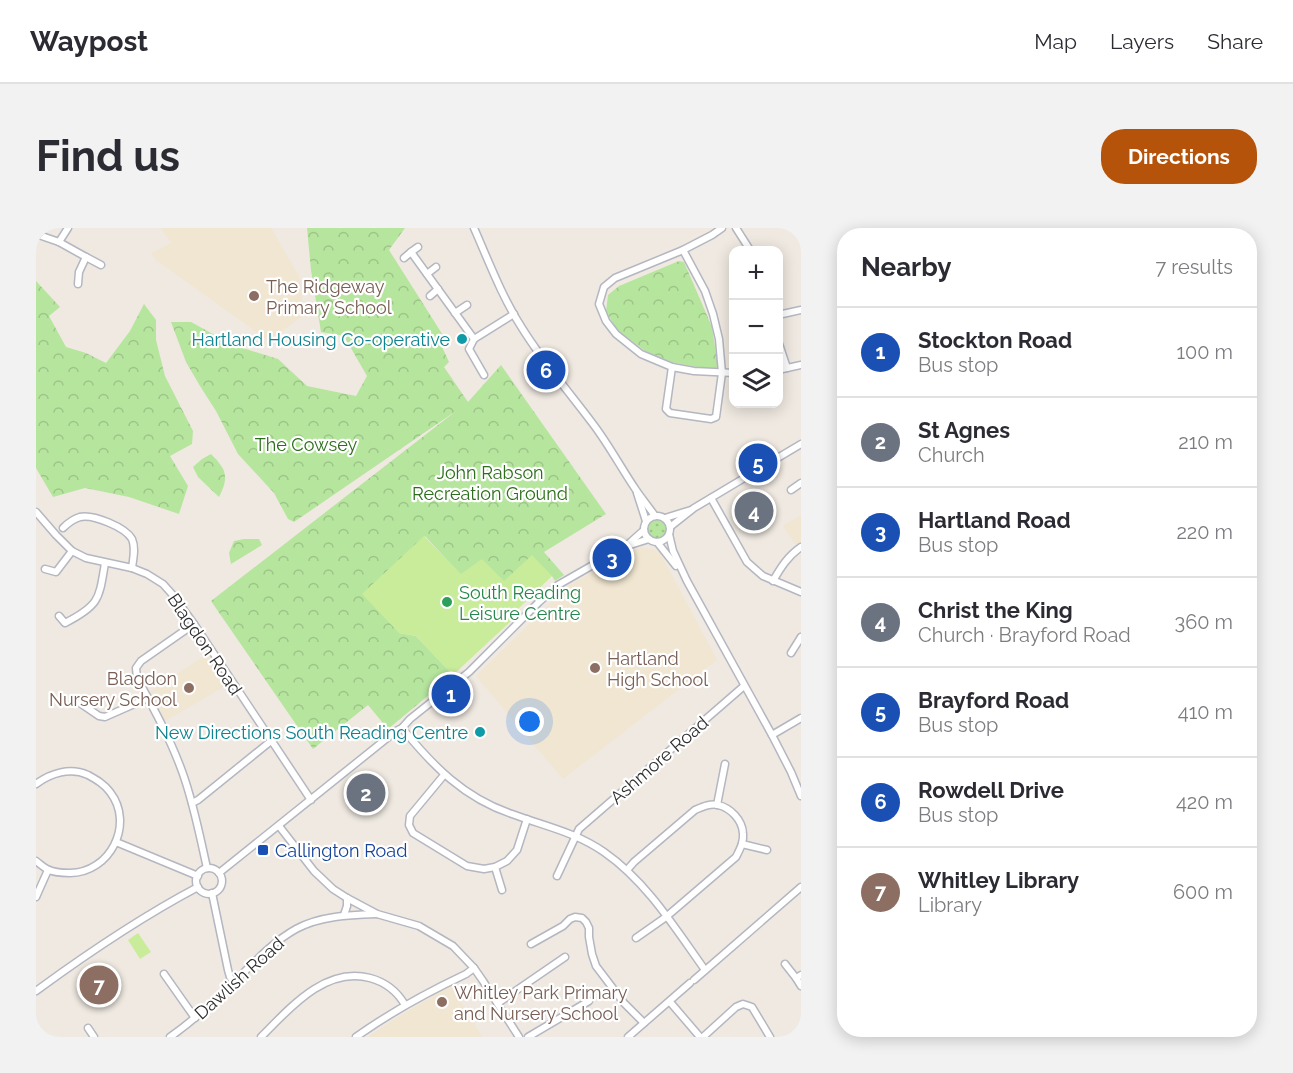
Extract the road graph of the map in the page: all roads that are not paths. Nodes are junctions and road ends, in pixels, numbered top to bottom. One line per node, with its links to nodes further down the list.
1 (68, 228): 6 (street)
2 (474, 228): 22 (street)
3 (722, 228): 9 (street)
4 (736, 228): 8 (street)
5 (36, 234): 6 (street)
6 (59, 242): 11 (street)
7 (418, 246): 10 (street)
8 (747, 246)
9 (683, 250): 27 (street); 30 (street)
10 (411, 252): 12 (street); 15 (street)
11 (86, 258): 13 (street); 16 (street)
12 (404, 258)
13 (100, 266)
14 (436, 267): 15 (street)
15 (427, 274): 17 (street)
16 (78, 284)
17 (438, 289): 18 (street); 21 (street)
18 (430, 296)
19 (467, 305): 21 (street)
20 (801, 310): 23 (street)
21 (455, 312): 24 (street)
22 (514, 314): 24 (street); 36 (street)
23 (783, 314)
24 (474, 339): 32 (street)
25 (782, 354): 28 (street)
26 (801, 365): 28 (street)
27 (672, 367): 30 (street); 30 (street)
28 (787, 368): 29 (street)
29 (783, 369)
30 (722, 373): 31 (street)
31 (729, 373)
32 (484, 375)
33 (801, 444): 37 (street)
34 (801, 483): 35 (street)
35 (791, 490)
36 (637, 492): 40 (street); 42 (street)
37 (711, 498): 38 (street); 55 (street)
38 (694, 508): 41 (street); 45 (street)
39 (36, 512): 50 (street, Blagdon Road)
40 (655, 516): 41 (street); 42 (street)
41 (665, 518): 45 (street)
42 (646, 521): 44 (street)
43 (63, 528): 52 (street)
44 (644, 530): 46 (street); 48 (street)
45 (670, 530): 47 (street); 54 (street)
46 (649, 539): 47 (street); 48 (street)
47 (657, 542): 54 (street)
48 (626, 546): 65 (street)
49 (801, 547): 55 (street)
50 (72, 550): 51 (street, Blagdon Road); 53 (street)
51 (105, 562): 52 (street, Blagdon Road); 57 (street)
52 (132, 568): 58 (street, Blagdon Road)
53 (45, 569)
54 (687, 581): 61 (street)
55 (773, 581): 56 (street)
56 (801, 592)
57 (59, 616)
58 (194, 624): 62 (street); 67 (street, Blagdon Road)
59 (801, 637): 60 (street)
60 (791, 653)
61 (744, 686): 66 (street); 77 (street, Ashmore Road)
62 (148, 698): 63 (street); 73 (street)
63 (80, 703)
64 (801, 718): 66 (street)
65 (402, 728): 69 (street); 72 (street)
66 (772, 735): 71 (street)
67 (271, 741): 72 (street, Blagdon Road); 73 (street)
68 (725, 764): 74 (street)
69 (444, 775): 75 (street); 82 (street)
70 (36, 782): 78 (street)
71 (801, 796)
72 (311, 801): 76 (street)
73 (192, 803): 83 (street)
74 (717, 805): 79 (street); 85 (street)
75 (527, 819): 77 (street); 82 (street)
76 (279, 826): 86 (street); 94 (street)
77 (576, 836): 85 (street); 88 (street, Ashmore Road)
78 (116, 842): 84 (street); 87 (street)
79 (742, 844): 80 (street); 97 (street)
80 (767, 849)
81 (36, 861): 84 (street)
82 (495, 867): 91 (street)
83 (207, 868): 86 (street); 87 (street)
84 (48, 870): 93 (street)
85 (627, 870): 97 (street)
86 (219, 873): 92 (street)
87 (198, 876): 89 (street)
88 (557, 876)
89 (198, 887): 92 (street); 110 (street)
90 (801, 887): 105 (street)
91 (502, 890)
92 (212, 893): 108 (street)
93 (36, 897)
94 (347, 898): 95 (street); 96 (street)
95 (377, 914): 96 (street, Dawlish Road); 104 (street)
96 (344, 915): 108 (street, Dawlish Road)
97 (666, 916): 100 (street); 105 (street)
98 (537, 932): 99 (street)
99 (540, 939): 101 (street); 116 (street)
100 (636, 939)
101 (531, 944)
102 (565, 957): 113 (street)
103 (785, 964): 107 (street)
104 (474, 968): 113 (street); 114 (street)
105 (705, 970): 112 (street)
106 (164, 974): 115 (street)
107 (798, 977): 109 (street)
108 (234, 982): 115 (street, Dawlish Road)
109 (801, 986)
110 (36, 991)
111 (590, 1001): 123 (street)
112 (670, 1002): 116 (street); 125 (street)
113 (498, 1003): 122 (street)
114 (405, 1005): 120 (street); 121 (street)
115 (195, 1018): 119 (street, Dawlish Road)
116 (644, 1023): 124 (street)
117 (88, 1028): 118 (street)
118 (94, 1037)
119 (170, 1037)
120 (261, 1037)
121 (356, 1037)
122 (519, 1037)
123 (528, 1037)
124 (628, 1037)
125 (702, 1037): 126 (street)
126 (771, 1037)

